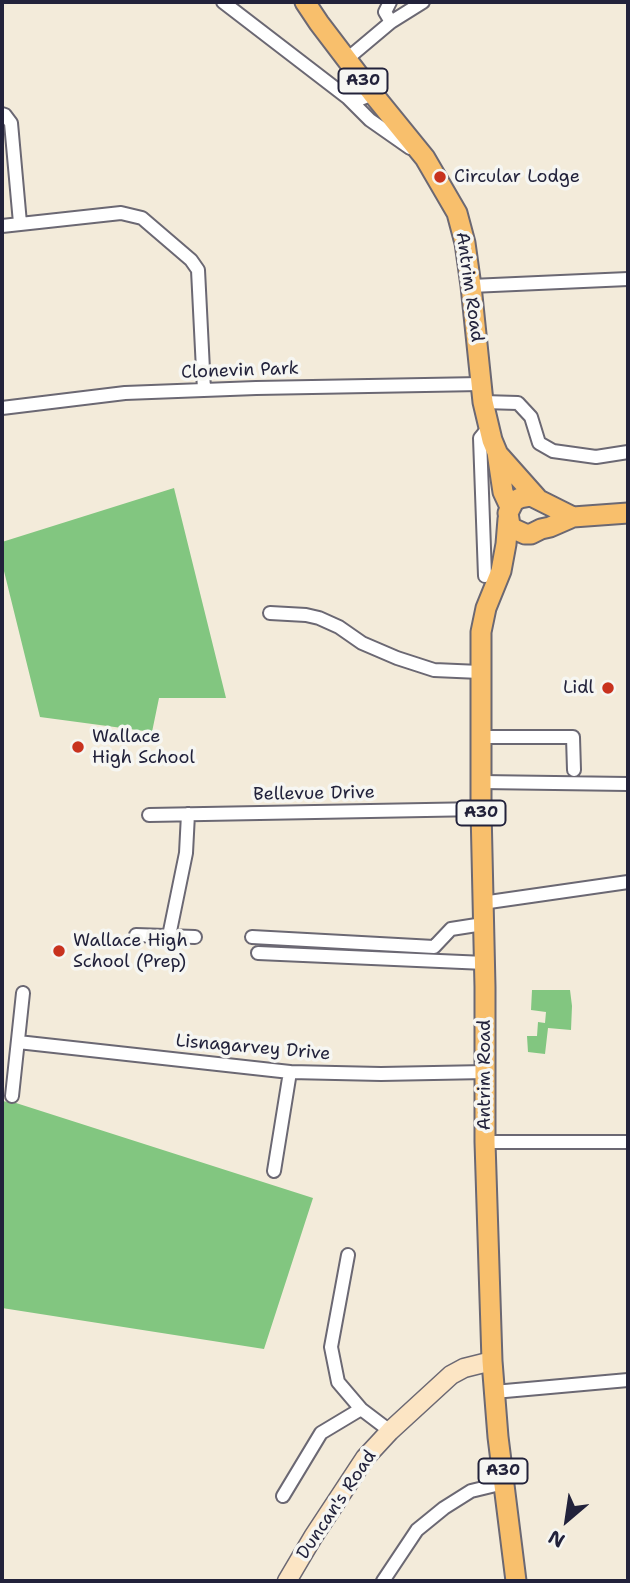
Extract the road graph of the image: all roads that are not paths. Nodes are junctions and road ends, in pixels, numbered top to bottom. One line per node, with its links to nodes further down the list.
1 (223, 2): 8 (street)
2 (305, 2): 6 (main road, Antrim Road / A30)
3 (390, 2): 5 (street)
4 (423, 2): 5 (street)
5 (391, 22): 6 (street)
6 (347, 60): 7 (main road, Antrim Road / A30)
7 (373, 94): 8 (street); 10 (main road, Antrim Road / A30)
8 (348, 98): 10 (street)
9 (2, 114): 11 (street)
10 (425, 158): 14 (main road, Antrim Road / A30)
11 (20, 223): 12 (street); 15 (street)
12 (2, 226)
13 (628, 279): 14 (street)
14 (471, 285): 16 (main road, Antrim Road / A30)
15 (204, 390): 16 (street, Clonevin Park); 17 (street, Clonevin Park)
16 (482, 393): 18 (main road, Antrim Road / A30); 20 (street, Clonevin Park)
17 (2, 408)
18 (488, 427): 19 (main road, Antrim Road / A30); 22 (street)
19 (497, 452): 21 (main road, Antrim Road / A30); 23 (main road, Antrim Road / A30)
20 (628, 452)
21 (539, 500): 23 (main road); 25 (main road, A30); 26 (main road)
22 (482, 513): 23 (street); 27 (street)
23 (509, 513): 26 (main road); 27 (main road, Antrim Road / A30)
24 (628, 513): 25 (main road, A30)
25 (573, 517): 26 (main road, A30)
26 (539, 530): 27 (main road, Antrim Road / A30)
27 (493, 574): 29 (main road, Antrim Road / A30)
28 (270, 613): 29 (street)
29 (481, 672): 30 (main road, Antrim Road / A30)
30 (481, 737): 31 (street); 32 (main road, Antrim Road / A30)
31 (574, 770)
32 (481, 782): 33 (street); 34 (main road, Antrim Road / A30)
33 (628, 784)
34 (481, 809): 35 (street, Bellevue Drive); 38 (main road, Antrim Road / A30)
35 (188, 814): 36 (street, Bellevue Drive); 41 (street)
36 (149, 815)
37 (628, 883): 38 (street)
38 (482, 903): 39 (main road, Antrim Road / A30)
39 (483, 924): 43 (street); 45 (main road, Antrim Road / A30)
40 (136, 935): 41 (street)
41 (169, 936): 42 (street)
42 (195, 937)
43 (252, 937)
44 (258, 953): 45 (street)
45 (485, 963): 49 (main road, Antrim Road / A30)
46 (23, 993): 47 (street)
47 (18, 1042): 48 (street, Lisnagarvey Drive); 50 (street)
48 (290, 1072): 49 (street, Lisnagarvey Drive); 53 (street)
49 (486, 1072): 51 (main road, Antrim Road / A30)
50 (12, 1096)
51 (485, 1142): 52 (street); 55 (main road, Antrim Road / A30)
52 (628, 1142)
53 (274, 1171)
54 (348, 1255): 58 (street)
55 (492, 1361): 57 (main road, Antrim Road / A30); 59 (street, Duncan's Road)
56 (628, 1380): 57 (street)
57 (494, 1392): 60 (main road, Antrim Road / A30)
58 (361, 1409): 59 (street); 61 (street)
59 (390, 1432): 62 (street, Duncan's Road)
60 (504, 1483): 63 (street); 64 (main road, Antrim Road / A30)
61 (283, 1496)
62 (287, 1581)
63 (383, 1581)
64 (516, 1581)

